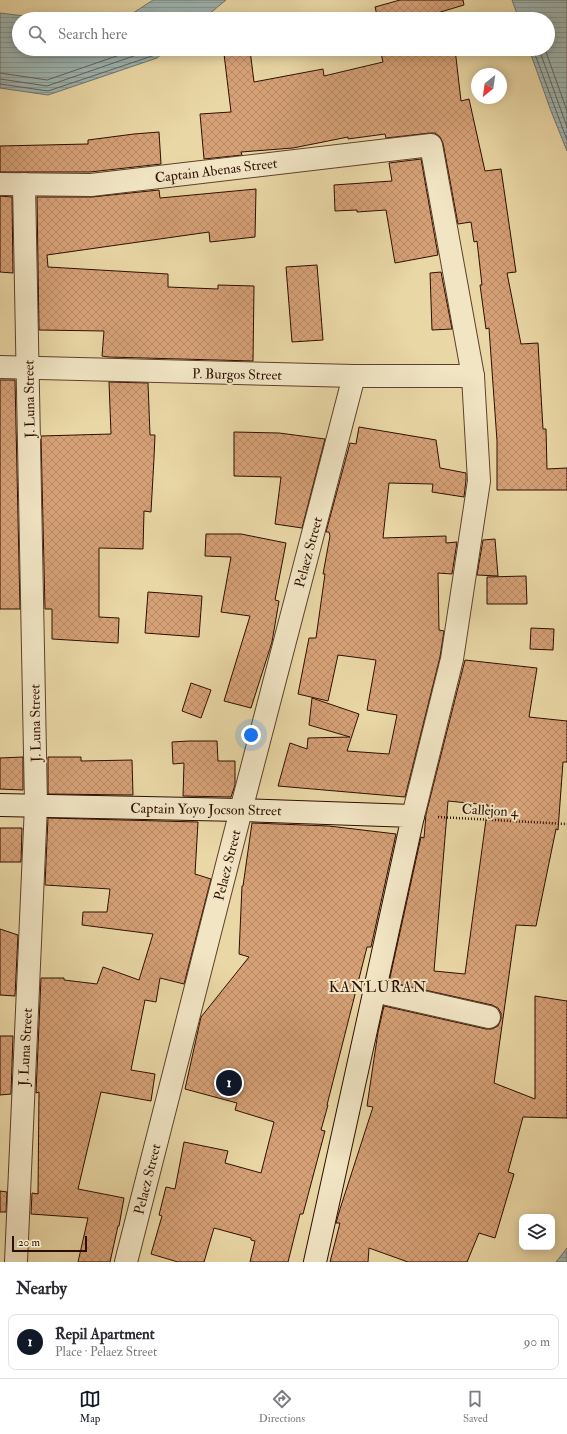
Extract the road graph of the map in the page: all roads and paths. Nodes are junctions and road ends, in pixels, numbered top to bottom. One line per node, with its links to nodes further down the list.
1 (0, 184): 2 (street, Captain Abenas Street)
2 (24, 184): 4 (street, J. Luna Street); 6 (street, Captain Abenas Street)
3 (0, 367): 4 (street, P. Burgos Street)
4 (28, 368): 5 (street, P. Burgos Street); 8 (street, J. Luna Street)
5 (354, 376): 6 (street, P. Burgos Street); 9 (street, Pelaez Street)
6 (473, 376): 10 (street)
7 (0, 805): 8 (street, Captain Yoyo Jocson Street)
8 (36, 805): 9 (street, Captain Yoyo Jocson Street); 14 (street, J. Luna Street)
9 (241, 810): 10 (street, Captain Yoyo Jocson Street); 15 (street, Pelaez Street)
10 (413, 816): 11 (path, Callejon 4); 12 (street)
11 (567, 824)
12 (374, 991): 13 (street); 16 (street)
13 (489, 1017)
14 (16, 1262)
15 (126, 1262)
16 (315, 1262)

